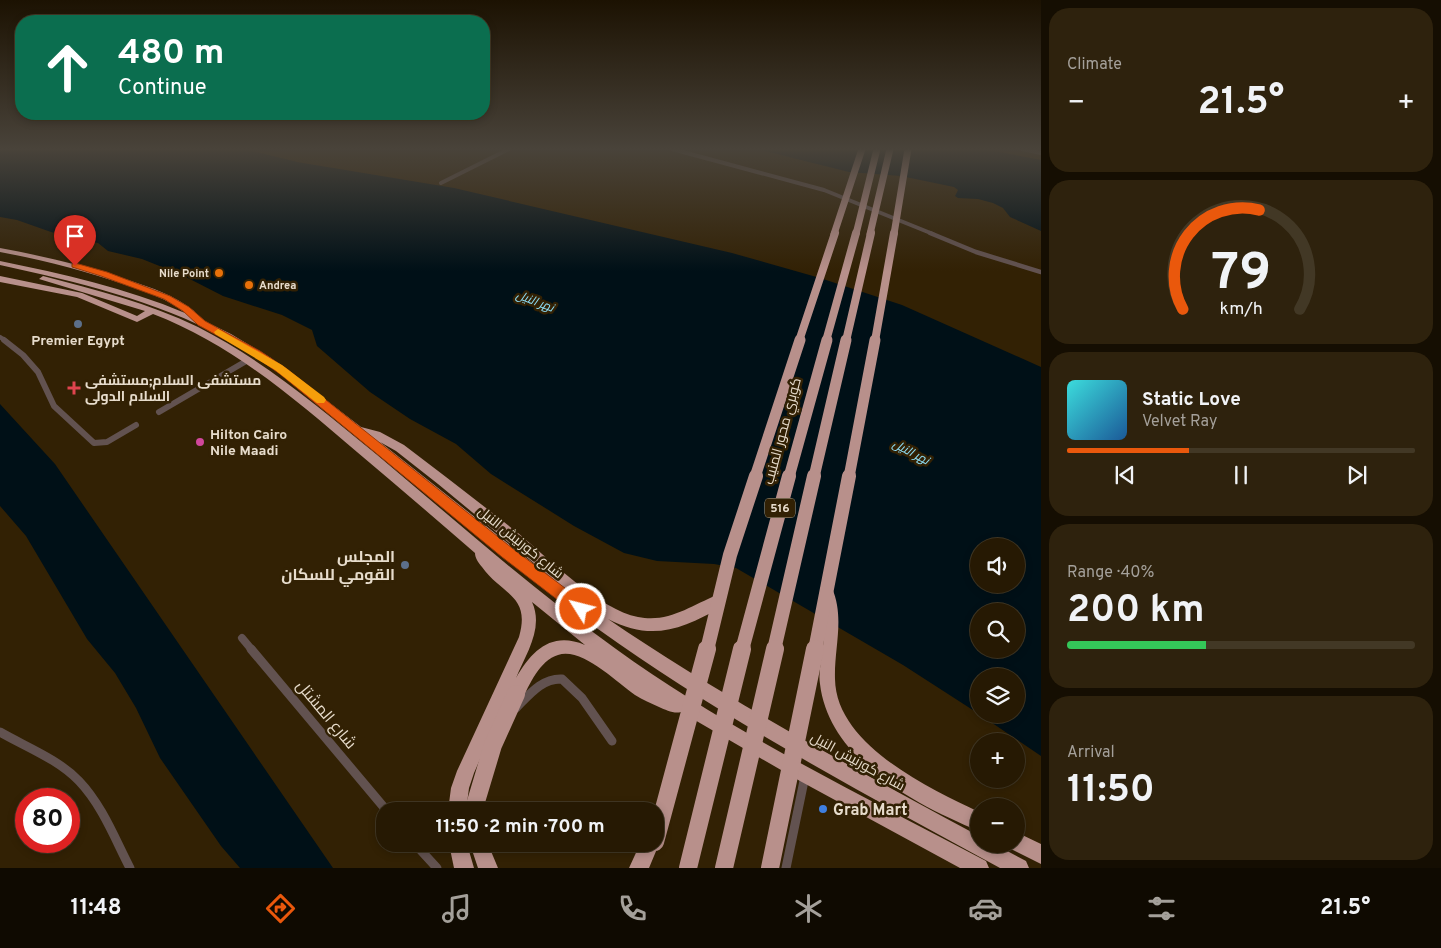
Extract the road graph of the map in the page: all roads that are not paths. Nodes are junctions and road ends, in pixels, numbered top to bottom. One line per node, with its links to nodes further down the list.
1 (822, 190): 9 (street)
2 (849, 190): 21 (highway, كوبري محور المنيب / 516, bridge)
3 (868, 190): 48 (highway, كوبري محور المنيب / 516, bridge)
4 (881, 190): 49 (highway, 516, bridge)
5 (902, 190): 20 (highway, bridge)
6 (0, 250): 13 (highway)
7 (0, 263): 11 (highway, شارع كورنيش النيل)
8 (0, 270): 11 (highway, شارع كورنيش النيل)
9 (1041, 272)
10 (0, 279): 12 (highway)
11 (119, 296): 12 (highway, شارع كورنيش النيل); 13 (highway, شارع كورنيش النيل)
12 (152, 310): 15 (highway, شارع كورنيش النيل)
13 (201, 323): 18 (highway, شارع كورنيش النيل)
14 (0, 337): 17 (street)
15 (248, 360): 16 (street); 19 (highway, شارع كورنيش النيل)
16 (159, 412)
17 (136, 425)
18 (357, 430): 21 (highway); 53 (highway, شارع كورنيش النيل)
19 (478, 548): 23 (highway, شارع كورنيش النيل); 28 (highway)
20 (827, 592): 32 (highway); 50 (highway, bridge)
21 (717, 602): 31 (highway, كوبري محور المنيب / 516, bridge)
22 (242, 638): 27 (street, شارع المشتل)
23 (690, 708): 26 (highway, شارع كورنيش النيل); 30 (highway, bridge)
24 (0, 732): 41 (street)
25 (612, 741): 29 (street)
26 (806, 775): 51 (street); 52 (highway, شارع كورنيش النيل)
27 (380, 802)
28 (458, 802)
29 (475, 802)
30 (476, 802)
31 (664, 804)
32 (970, 817)
33 (1025, 846): 40 (highway)
34 (422, 852): 42 (street)
35 (460, 852): 43 (highway)
36 (477, 852): 44 (street)
37 (482, 852): 45 (highway)
38 (647, 852): 46 (highway)
39 (652, 852): 47 (highway, كوبري محور المنيب / 516)
40 (1041, 854)
41 (130, 868)
42 (436, 868)
43 (464, 868)
44 (482, 868)
45 (488, 868)
46 (640, 868)
47 (648, 868)
48 (688, 868)
49 (724, 868)
50 (770, 868)
51 (786, 868)
52 (979, 868)
53 (1019, 868)

